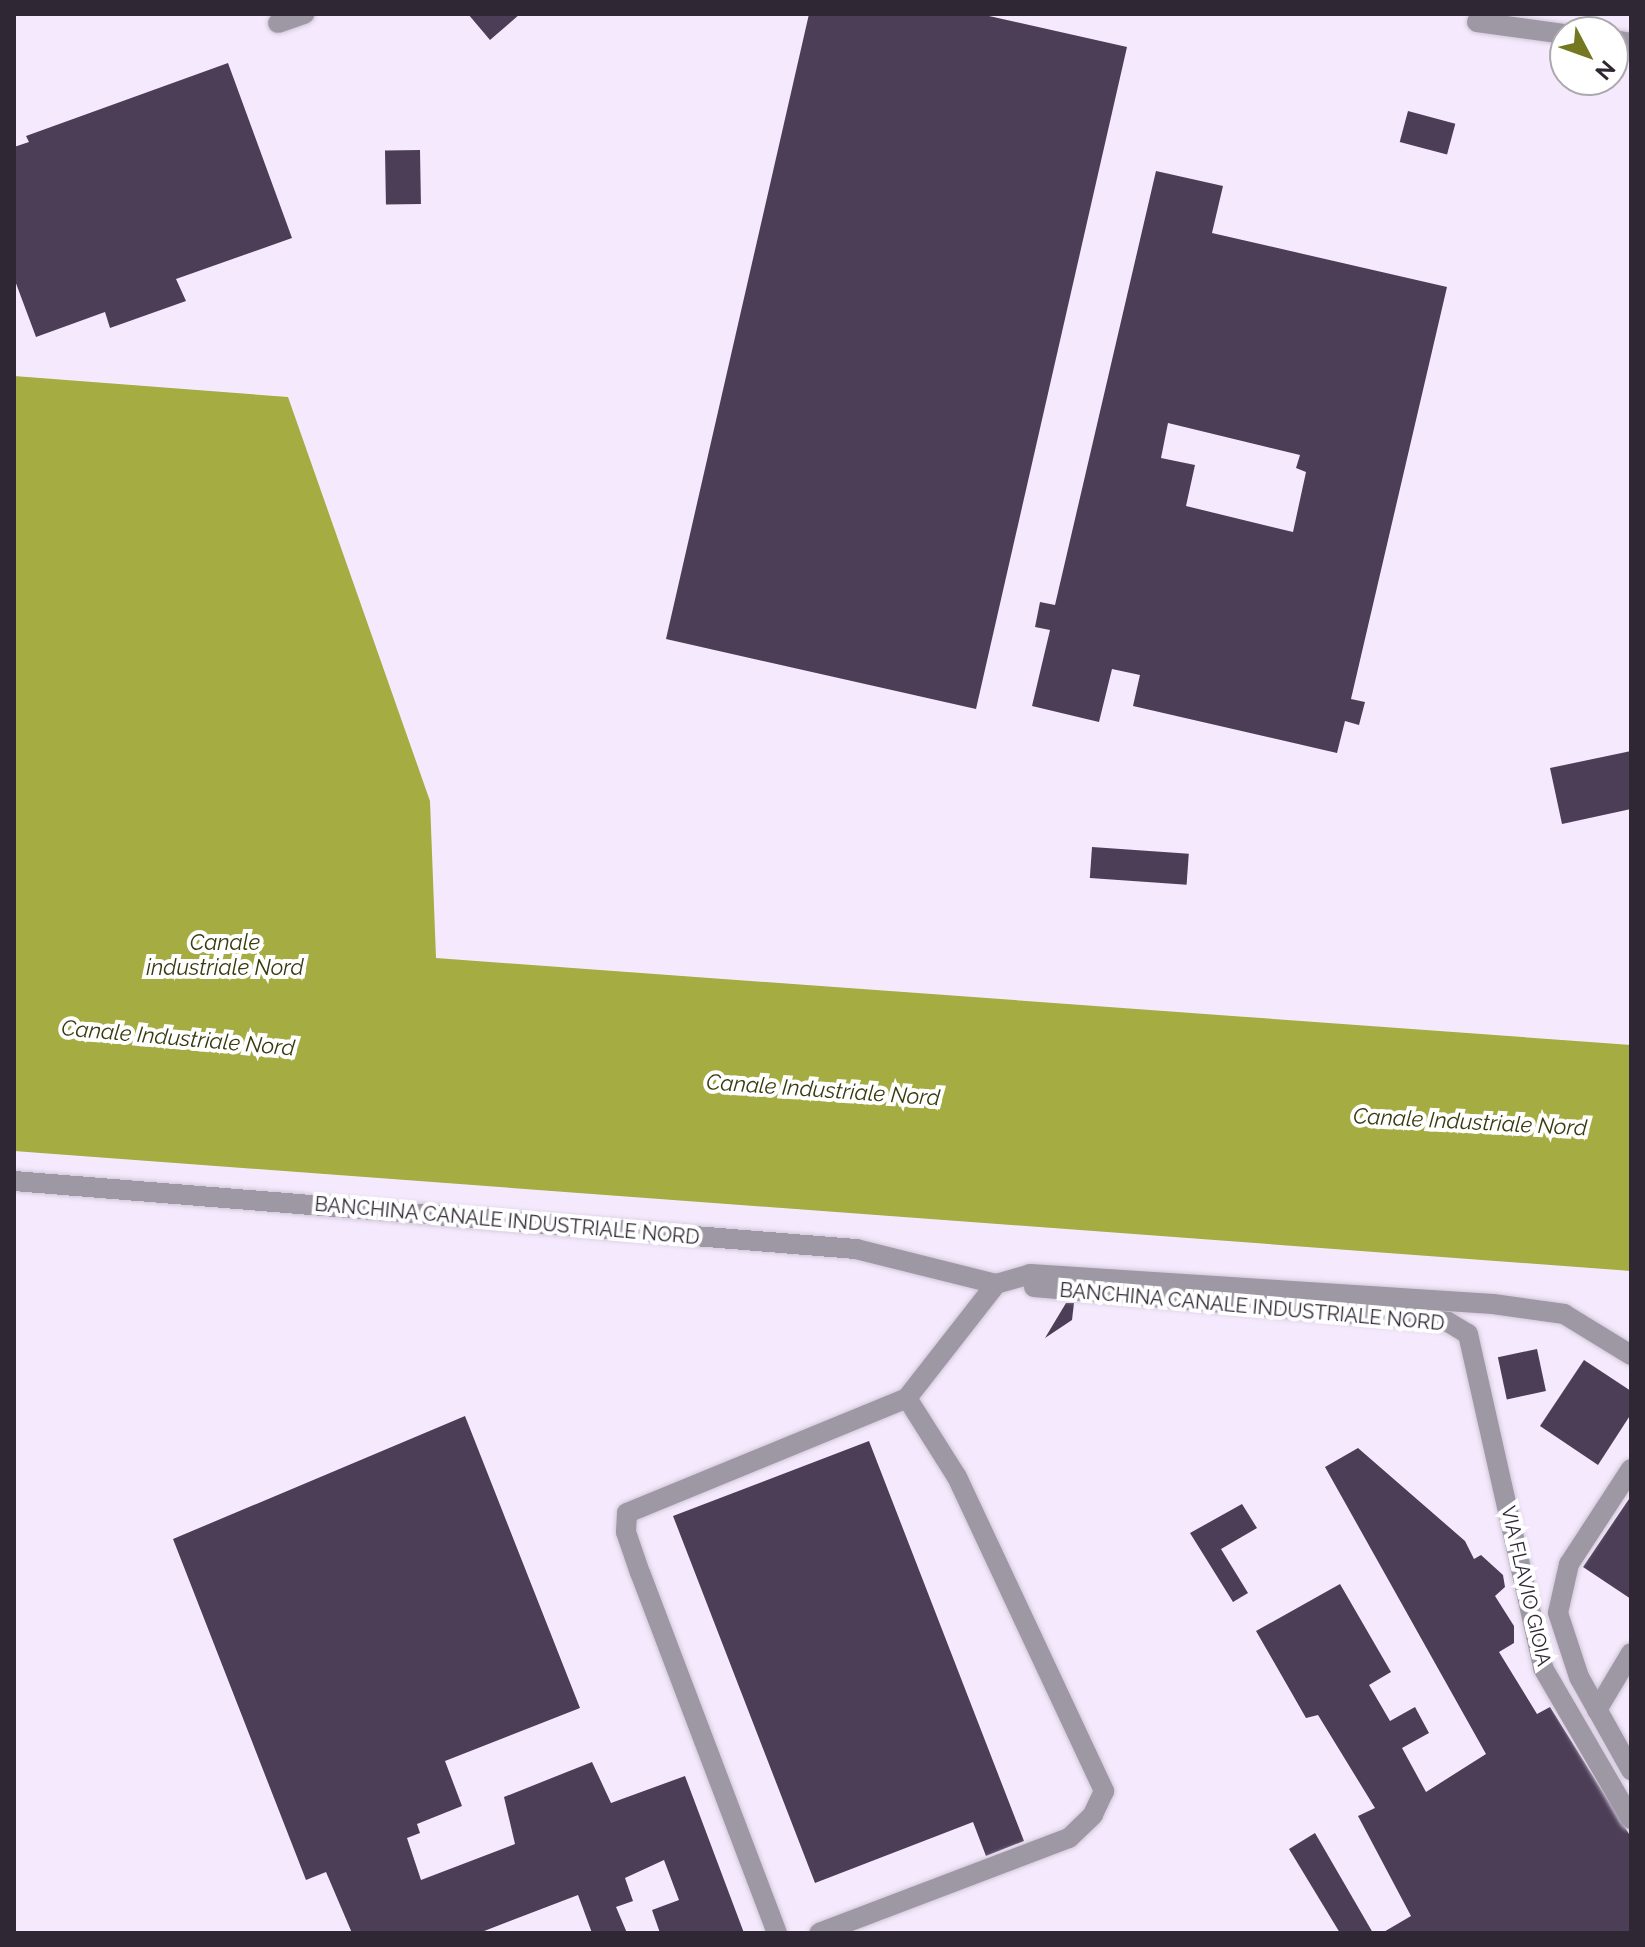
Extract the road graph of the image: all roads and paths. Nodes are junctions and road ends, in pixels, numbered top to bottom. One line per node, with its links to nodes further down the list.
1 (304, 14): 3 (street)
2 (1477, 22): 4 (street)
3 (278, 23)
4 (1549, 32)
5 (14, 1181): 6 (street, BANCHINA CANALE INDUSTRIALE NORD)
6 (996, 1284): 9 (street); 10 (street)
7 (1034, 1287): 8 (street, BANCHINA CANALE INDUSTRIALE NORD)
8 (1468, 1334): 17 (street, VIA FLAVIO GIOIA)
9 (1631, 1355)
10 (907, 1398): 18 (street); 19 (street)
11 (1631, 1469): 13 (street)
12 (1631, 1653): 14 (street)
13 (1579, 1677): 14 (street); 15 (street)
14 (1609, 1681): 15 (street)
15 (1597, 1710): 16 (street)
16 (1631, 1770)
17 (1631, 1819)
18 (777, 1933)
19 (819, 1933)

